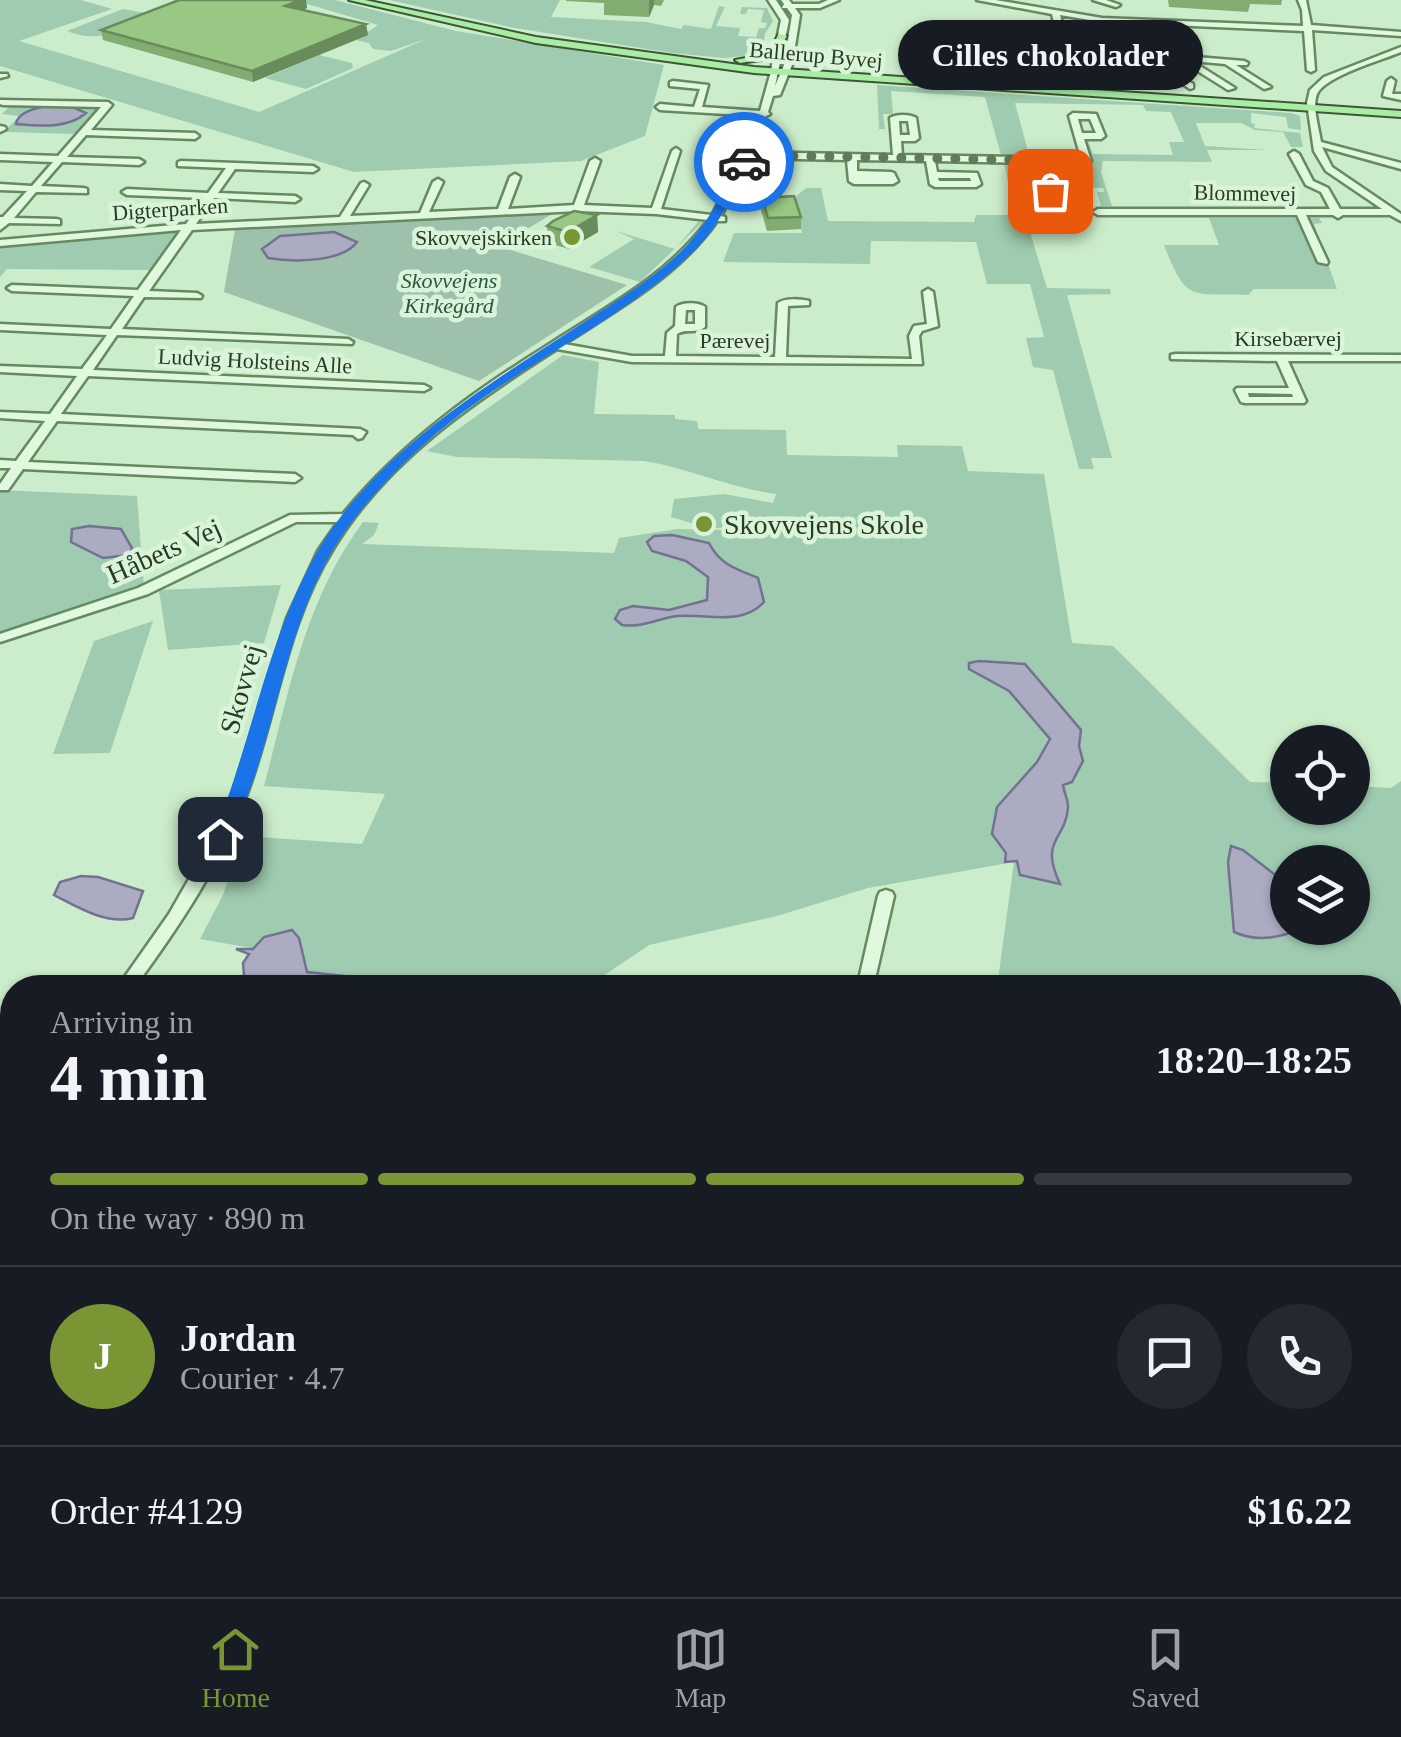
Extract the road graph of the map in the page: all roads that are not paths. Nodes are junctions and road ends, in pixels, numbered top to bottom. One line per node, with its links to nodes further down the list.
1 (353, 0): 22 (main road, Ballerup Byvej)
2 (369, 0): 18 (main road, Ballerup Byvej)
3 (835, 0): 7 (street)
4 (981, 0): 9 (street)
5 (1097, 0): 8 (street)
6 (1302, 0): 10 (street)
7 (782, 3): 11 (street); 22 (street, Skovvej)
8 (1116, 4)
9 (1056, 14): 10 (street); 14 (street)
10 (1308, 28): 12 (street); 23 (street)
11 (783, 32): 18 (main road); 22 (main road)
12 (1401, 34)
13 (960, 37): 14 (street)
14 (1062, 39): 16 (street)
15 (1401, 48): 32 (street)
16 (1074, 50): 17 (street); 24 (street)
17 (1145, 55): 19 (street); 27 (street)
18 (693, 58): 22 (main road, Ballerup Byvej)
19 (1182, 58): 20 (street); 28 (street)
20 (1228, 62): 21 (street); 29 (street)
21 (1244, 63)
22 (780, 70): 32 (main road, Ballerup Byvej); 36 (street, Skovvej)
23 (1311, 70)
24 (1102, 78)
25 (1391, 81): 30 (street)
26 (673, 84): 34 (street)
27 (1190, 86)
28 (1231, 88)
29 (1267, 88)
30 (1401, 98)
31 (3, 102): 37 (street)
32 (1312, 106): 35 (main road, Ballerup Byvej); 41 (street)
33 (660, 108): 34 (street)
34 (696, 110): 36 (street)
35 (1401, 112)
36 (765, 114): 44 (street, Skovvej)
37 (84, 132): 38 (street); 46 (street)
38 (196, 136)
39 (1078, 136): 51 (street)
40 (896, 138): 48 (street)
41 (1316, 143): 55 (street); 75 (street)
42 (676, 151): 70 (street)
43 (1294, 154): 74 (street)
44 (751, 155): 47 (street); 77 (street, Skovvej)
45 (0, 157): 46 (street)
46 (60, 159): 52 (street); 63 (street)
47 (852, 159): 48 (street); 57 (street)
48 (898, 160): 49 (street)
49 (930, 160): 51 (street); 58 (street)
50 (596, 161): 69 (street)
51 (1078, 161): 65 (street)
52 (140, 162)
53 (181, 164): 54 (street)
54 (232, 166): 56 (street); 67 (street)
55 (1401, 166)
56 (314, 169)
57 (853, 174)
58 (933, 175)
59 (515, 178): 71 (street)
60 (438, 182): 76 (street)
61 (364, 185): 78 (street)
62 (0, 187): 63 (street)
63 (34, 188): 64 (street); 79 (street)
64 (84, 190)
65 (1050, 191)
66 (126, 192): 67 (street)
67 (210, 196): 68 (street); 81 (street)
68 (295, 199)
69 (578, 208): 70 (street, Digterparken); 71 (street, Digterparken)
70 (656, 210): 77 (street, Digterparken)
71 (502, 212): 76 (street, Digterparken)
72 (1098, 212): 73 (street, Blommevej)
73 (1301, 214): 74 (street, Blommevej); 83 (street)
74 (1338, 214): 75 (street, Blommevej)
75 (1396, 215)
76 (423, 216): 78 (street, Digterparken)
77 (721, 219): 93 (street, Skovvej)
78 (343, 220): 81 (street, Digterparken)
79 (2, 222): 80 (street)
80 (57, 222)
81 (188, 227): 82 (street, Digterparken); 86 (street)
82 (0, 243)
83 (1323, 262)
84 (12, 288): 86 (street)
85 (928, 292): 98 (street, Pærevej)
86 (141, 294): 87 (street); 91 (street)
87 (197, 296)
88 (806, 303): 98 (street)
89 (0, 326): 91 (street, Ludvig Holsteins Alle)
90 (680, 327): 97 (street)
91 (114, 332): 92 (street, Ludvig Holsteins Alle); 100 (street)
92 (348, 342)
93 (558, 347): 97 (street, Pærevej); 110 (street, Skovvej)
94 (1174, 356): 95 (street, Kirsebærvej)
95 (1281, 358): 96 (street, Kirsebærvej); 102 (street)
96 (1401, 358)
97 (670, 360): 98 (street, Pærevej)
98 (780, 361)
99 (0, 369): 100 (street, Ludvig Holsteins Alle)
100 (85, 373): 101 (street, Ludvig Holsteins Alle); 104 (street)
101 (424, 388)
102 (1295, 391)
103 (0, 414): 104 (street)
104 (54, 417): 105 (street); 107 (street)
105 (358, 436)
106 (0, 464): 107 (street)
107 (20, 465): 108 (street); 109 (street)
108 (295, 478)
109 (4, 487)
110 (347, 518): 111 (street, Håbets Vej); 113 (street, Skovvej)
111 (0, 638)
112 (886, 896): 114 (street)
113 (133, 975)
114 (868, 975)

